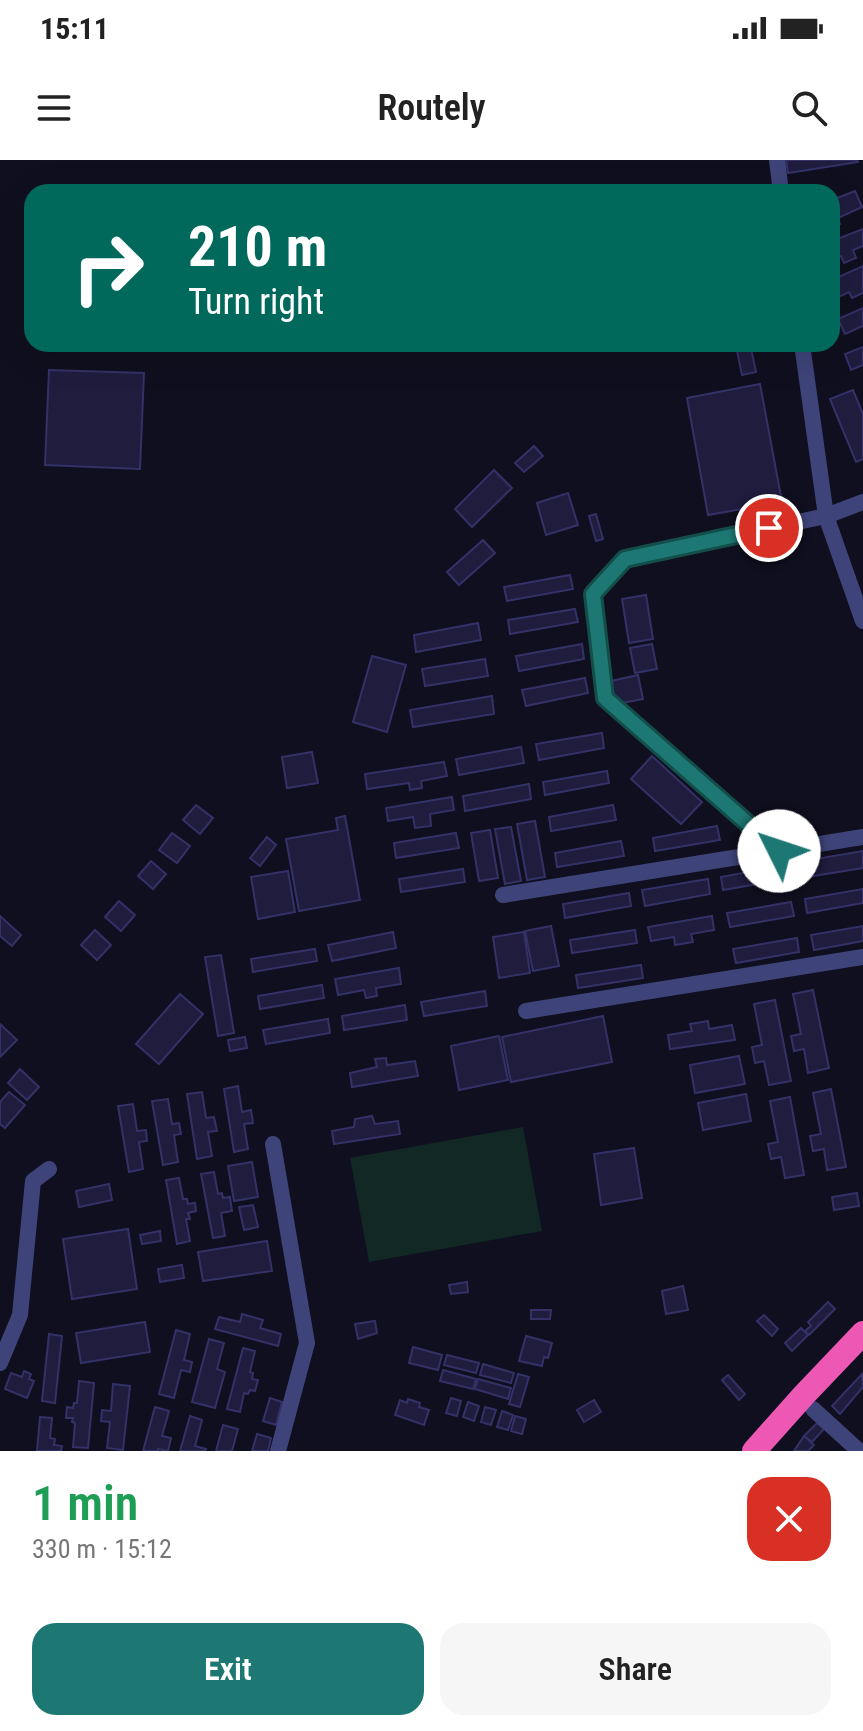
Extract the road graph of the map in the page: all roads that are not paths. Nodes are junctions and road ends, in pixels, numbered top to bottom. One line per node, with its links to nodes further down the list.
1 (777, 160): 2 (street)
2 (780, 184)
3 (803, 352): 5 (street)
4 (863, 502): 5 (street)
5 (826, 516): 6 (street); 8 (street)
6 (863, 621)
7 (863, 837): 8 (street)
8 (779, 851): 9 (street)
9 (503, 895)
10 (863, 957): 11 (street)
11 (526, 1011)
12 (273, 1144): 18 (street)
13 (49, 1169): 16 (street)
14 (863, 1333): 19 (highway)
15 (863, 1355): 17 (highway)
16 (0, 1363)
17 (813, 1409): 20 (highway); 21 (street)
18 (278, 1451)
19 (754, 1451)
20 (775, 1451)
21 (859, 1451)

